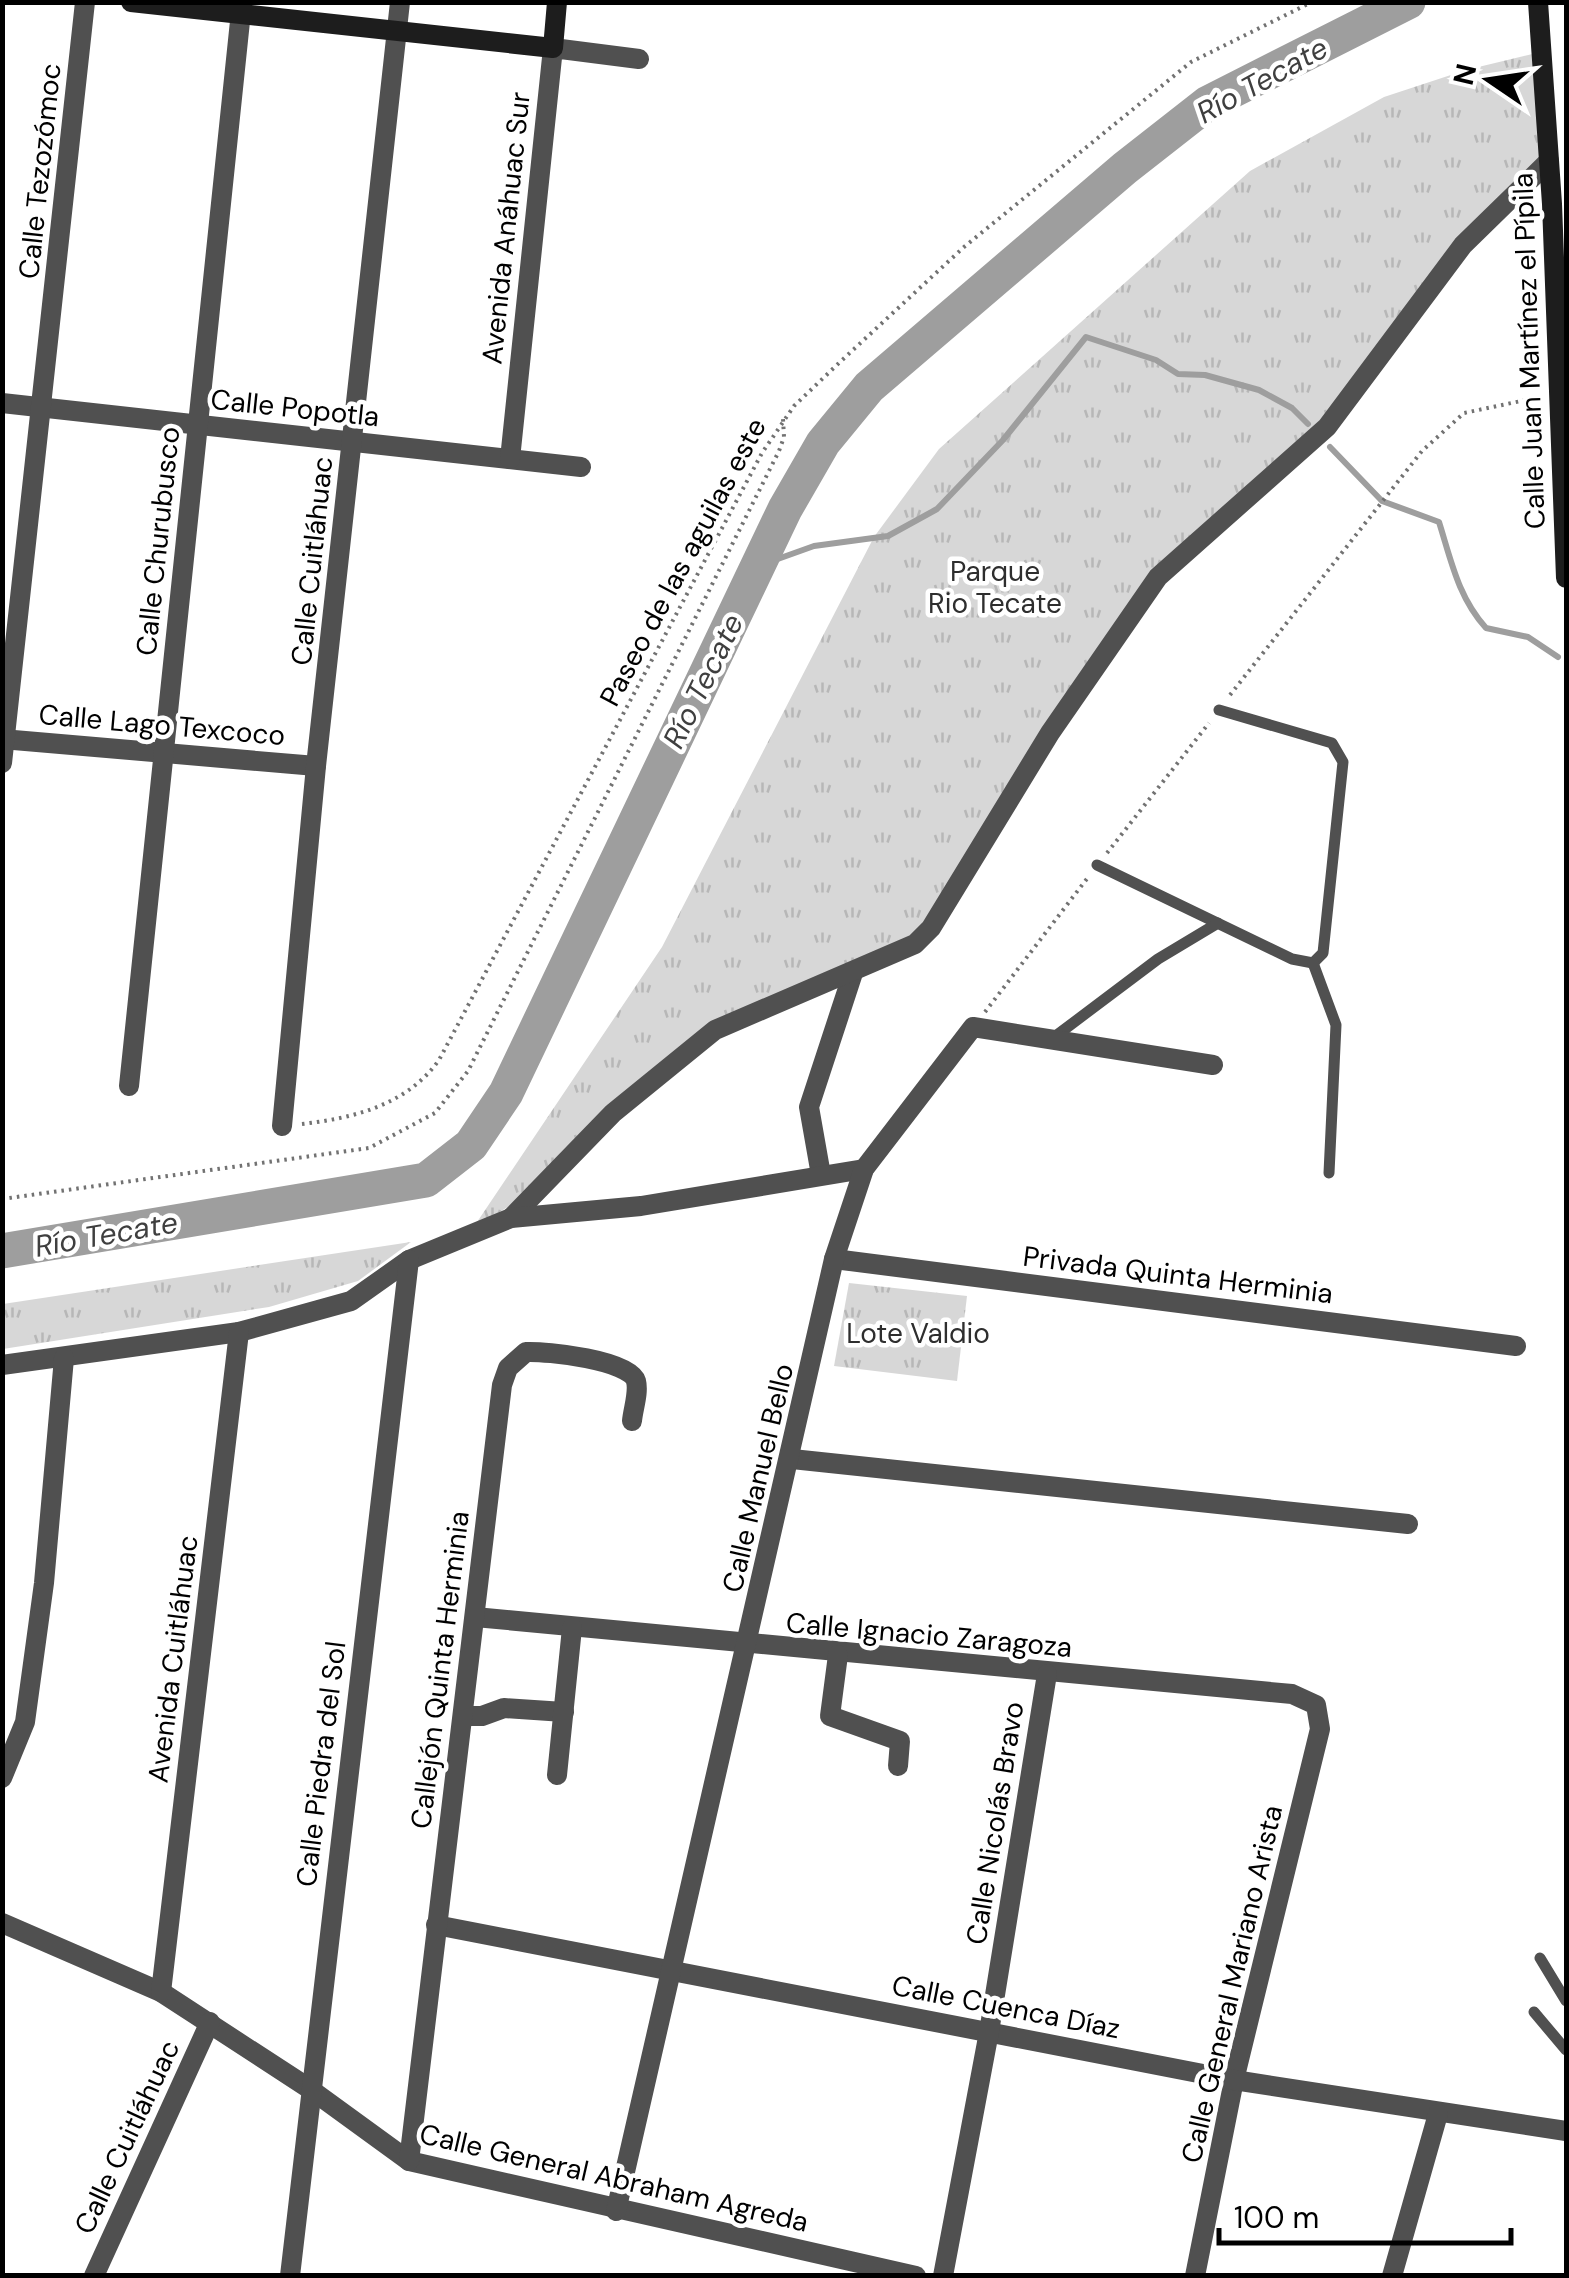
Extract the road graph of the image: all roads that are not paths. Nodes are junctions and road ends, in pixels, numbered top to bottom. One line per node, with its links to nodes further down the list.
1 (86, 2): 14 (street, Calle Tezozómoc)
2 (131, 2): 6 (main road)
3 (400, 2): 7 (street, Calle Cuitláhuac)
4 (558, 2): 8 (main road, Avenida Anáhuac Sur)
5 (1538, 2): 10 (main road, Calle Juan Martínez el Pípila)
6 (241, 8): 7 (main road); 15 (street, Calle Churubusco)
7 (396, 34): 8 (main road); 16 (street, Calle Cuitláhuac)
8 (553, 48): 9 (street); 17 (street, Avenida Anáhuac Sur)
9 (639, 59)
10 (1549, 161): 11 (main road, Calle Juan Martínez el Pípila); 29 (street)
11 (1559, 226): 12 (main road, Calle Juan Martínez el Pípila)
12 (1562, 349): 19 (main road, Calle Juan Martínez el Pípila)
13 (2, 404): 14 (street, Calle Popotla)
14 (44, 407): 15 (street, Calle Popotla); 22 (street, Calle Tezozómoc)
15 (199, 425): 16 (street, Calle Popotla); 23 (street, Calle Churubusco)
16 (353, 442): 17 (street, Calle Popotla); 25 (street, Calle Cuitláhuac)
17 (510, 459): 18 (street, Calle Popotla)
18 (581, 467)
19 (1564, 488): 20 (main road, Calle Juan Martínez el Pípila)
20 (1566, 578)
21 (1219, 710): 28 (lane)
22 (4, 739): 23 (street, Calle Lago Texcoco); 24 (street, Calle Tezozómoc)
23 (163, 751): 25 (street, Calle Lago Texcoco); 32 (street, Calle Churubusco)
24 (2, 763)
25 (316, 766): 33 (street, Calle Cuitláhuac)
26 (1097, 865): 27 (lane)
27 (1218, 924): 28 (lane); 30 (lane)
28 (1313, 962): 35 (lane)
29 (853, 973): 36 (street); 37 (street)
30 (1050, 1040): 31 (street); 34 (street, Calle Manuel Bello)
31 (1213, 1065)
32 (129, 1086)
33 (282, 1126)
34 (864, 1169): 36 (street); 38 (street, Calle Manuel Bello)
35 (1329, 1173)
36 (821, 1175): 37 (street)
37 (511, 1218): 39 (street)
38 (834, 1259): 41 (street, Privada Quinta Herminia); 45 (street, Calle Manuel Bello)
39 (409, 1260): 40 (street); 69 (street, Calle Piedra del Sol)
40 (240, 1332): 42 (street); 62 (street, Avenida Cuitláhuac)
41 (1516, 1346)
42 (64, 1358): 43 (street); 57 (street)
43 (2, 1365)
44 (632, 1421): 47 (street, Callejón Quinta Herminia)
45 (792, 1459): 46 (street); 49 (street, Calle Manuel Bello)
46 (1408, 1524)
47 (476, 1618): 48 (street, Calle Ignacio Zaragoza); 54 (street, Callejón Quinta Herminia)
48 (572, 1628): 49 (street, Calle Ignacio Zaragoza); 53 (street)
49 (749, 1646): 50 (street, Calle Ignacio Zaragoza); 61 (street, Calle Manuel Bello)
50 (838, 1654): 51 (street, Calle Ignacio Zaragoza); 55 (street)
51 (1047, 1674): 52 (street, Calle Ignacio Zaragoza); 66 (street, Calle Nicolás Bravo)
52 (1316, 1706): 68 (street, Calle General Mariano Arista)
53 (564, 1712): 54 (street); 56 (street)
54 (463, 1716): 59 (street, Callejón Quinta Herminia)
55 (898, 1766)
56 (557, 1775)
57 (2, 1778)
58 (2, 1923): 62 (street, Calle General Abraham Agreda)
59 (436, 1925): 61 (street, Calle Cuenca Díaz); 72 (street, Callejón Quinta Herminia)
60 (1540, 1958): 63 (lane)
61 (675, 1970): 66 (street, Calle Cuenca Díaz); 73 (street, Calle Manuel Bello)
62 (161, 1992): 65 (street, Calle General Abraham Agreda)
63 (1566, 2000)
64 (1534, 2012): 67 (lane)
65 (210, 2022): 69 (street, Calle General Abraham Agreda); 74 (street, Calle Cuitláhuac)
66 (990, 2032): 68 (street, Calle Cuenca Díaz); 77 (street, Calle Nicolás Bravo)
67 (1566, 2050)
68 (1234, 2080): 70 (street, Calle Cuenca Díaz); 78 (street, Calle General Mariano Arista)
69 (310, 2089): 72 (street, Calle General Abraham Agreda); 75 (street, Calle Piedra del Sol)
70 (1438, 2114): 71 (street, Calle Cuenca Díaz); 79 (street)
71 (1566, 2131)
72 (408, 2161): 73 (street, Calle General Abraham Agreda)
73 (616, 2211): 76 (street, Calle General Abraham Agreda)
74 (94, 2276)
75 (290, 2276)
76 (916, 2276)
77 (943, 2276)
78 (1194, 2276)
79 (1392, 2276)

